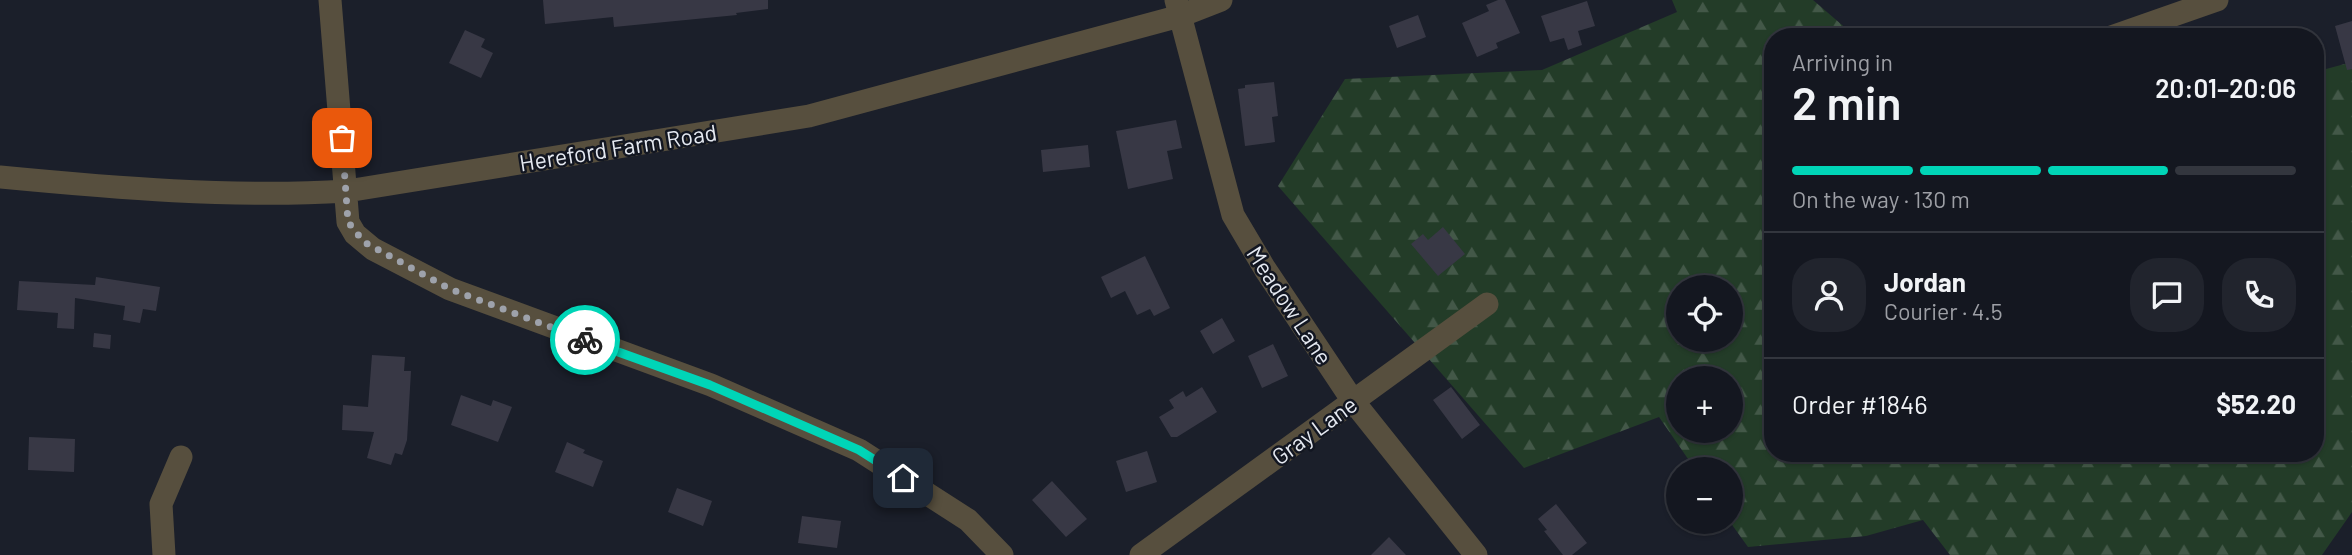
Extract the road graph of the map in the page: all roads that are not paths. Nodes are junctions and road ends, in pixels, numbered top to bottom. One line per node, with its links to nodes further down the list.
1 (330, 0): 7 (street)
2 (1221, 0): 4 (street, Hereford Farm Road)
3 (2217, 0): 5 (street)
4 (1178, 8): 7 (street, Hereford Farm Road); 9 (street, Meadow Lane)
5 (2137, 28)
6 (0, 177): 7 (street, Hereford Farm Road)
7 (347, 191): 12 (street)
8 (1487, 304): 9 (street, Gray Lane)
9 (1353, 401): 13 (street, Gray Lane); 14 (street, Meadow Lane)
10 (181, 457): 11 (street)
11 (164, 555)
12 (1002, 555)
13 (1141, 555)
14 (1476, 555)

